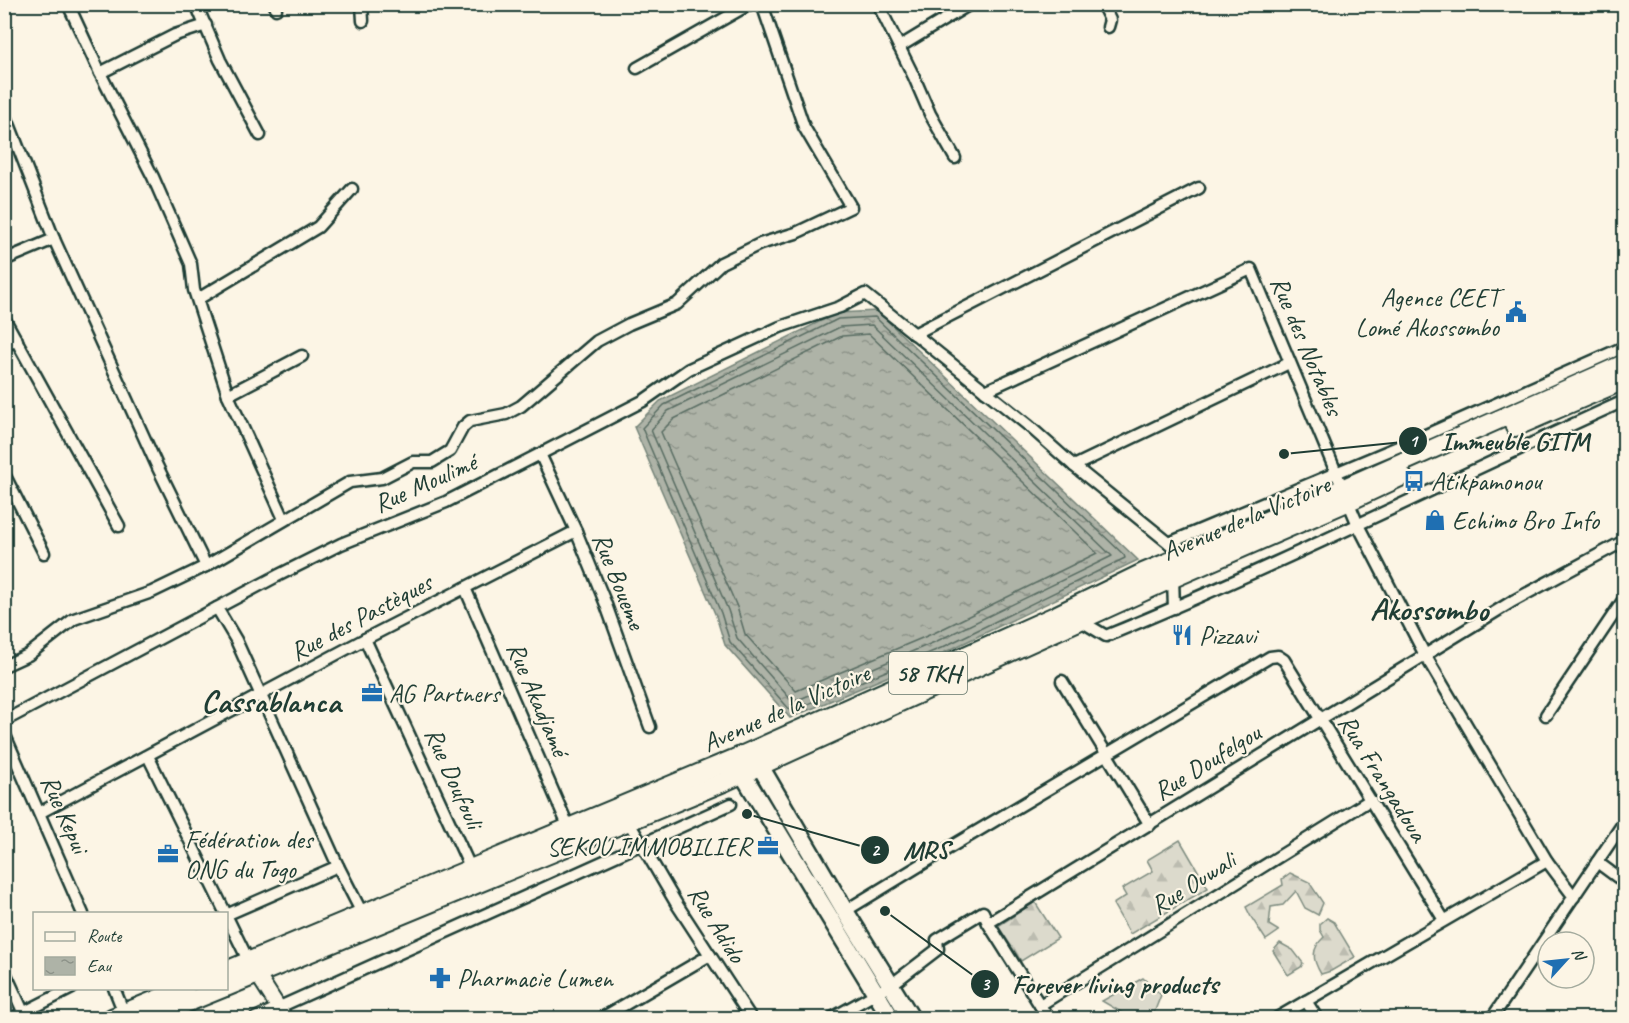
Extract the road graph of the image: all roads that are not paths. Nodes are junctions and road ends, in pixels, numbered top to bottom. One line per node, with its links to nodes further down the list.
1 (68, 4): 14 (street)
2 (196, 4): 10 (street)
3 (362, 4): 9 (street)
4 (750, 4): 13 (street)
5 (762, 4): 40 (street)
6 (878, 4): 12 (street)
7 (970, 4): 12 (street)
8 (1102, 4): 11 (street)
9 (363, 21)
10 (206, 25): 14 (street); 17 (street)
11 (1108, 27)
12 (899, 47): 18 (street)
13 (637, 69)
14 (100, 73): 23 (street)
15 (4, 111): 16 (street)
16 (8, 130): 21 (street)
17 (260, 135)
18 (955, 158)
19 (1199, 188): 25 (street)
20 (352, 189): 23 (street)
21 (54, 239): 22 (street); 48 (street)
22 (4, 260)
23 (198, 299): 34 (street)
24 (4, 318): 26 (street)
25 (914, 334): 33 (street); 36 (street, Rue Moulimé)
26 (17, 340): 27 (street); 42 (street)
27 (4, 346)
28 (1624, 347): 39 (street)
29 (302, 356): 34 (street)
30 (1289, 363): 33 (street, Rue des Notables); 37 (street); 39 (street, Rue des Notables)
31 (1624, 364): 39 (highway, Avenue de la Victoire / 58 TKH)
32 (1624, 380): 39 (highway, Avenue de la Victoire / 58 TKH)
33 (985, 391): 37 (street)
34 (228, 395): 40 (street)
35 (1624, 401): 41 (street)
36 (540, 454): 43 (street, Rue Boueme); 52 (street, Rue Moulimé)
37 (1074, 466): 45 (street)
38 (4, 474): 46 (street)
39 (1342, 488): 41 (street, Rue des Notables); 45 (street); 47 (highway, Avenue de la Victoire / 58 TKH); 49 (highway, Avenue de la Victoire / 58 TKH)
40 (284, 519): 48 (street)
41 (1358, 525): 53 (street); 56 (street, Rue des Notables)
42 (119, 526)
43 (576, 531): 50 (street, Rue des Pastèques); 63 (street, Rue Boueme)
44 (1624, 541): 56 (street, Rue Doufelgou)
45 (1169, 543): 47 (street)
46 (44, 553)
47 (1183, 556): 67 (highway, Avenue de la Victoire / 58 TKH)
48 (206, 566): 57 (street)
49 (1173, 578): 53 (street); 54 (highway, Avenue de la Victoire / 58 TKH)
50 (465, 588): 55 (street, Rue des Pastèques); 74 (street, Rue Akadjamé)
51 (1624, 599): 60 (street)
52 (218, 608): 59 (street); 62 (street, Rue Moulimé)
53 (1174, 608): 54 (street)
54 (1081, 621): 67 (highway, Avenue de la Victoire / 58 TKH)
55 (365, 639): 59 (street, Rue des Pastèques); 79 (street, Rue Doufouli)
56 (1425, 655): 61 (street, Rue Doufelgou); 76 (street, Rue des Notables)
57 (4, 666)
58 (1062, 681): 65 (street)
59 (260, 696): 66 (street, Rue des Pastèques); 78 (street)
60 (1546, 715)
61 (1320, 719): 65 (street, Rua Frangadoua); 68 (street, Rua Frangadoua); 73 (street, Rue Doufelgou)
62 (4, 721)
63 (650, 728)
64 (4, 733): 70 (street, Rue Kepui)
65 (1107, 755): 73 (street); 82 (street)
66 (148, 756): 70 (street, Rue des Pastèques); 84 (street)
67 (747, 762): 71 (highway, Avenue de la Victoire / 58 TKH); 74 (highway, Avenue de la Victoire / 58 TKH); 82 (main road); 100 (main road)
68 (1370, 800): 88 (street, Rua Frangadoua); 102 (street, Rue Ouwali)
69 (731, 804): 75 (street)
70 (40, 812): 83 (street, Rue Kepui)
71 (628, 821): 75 (street, Rue Adido); 91 (highway, Avenue de la Victoire / 58 TKH)
72 (1624, 822): 77 (street)
73 (1150, 825): 89 (street, Rue Doufelgou)
74 (569, 828): 79 (highway, Avenue de la Victoire / 58 TKH)
75 (641, 844): 90 (street, Rue Adido); 103 (street)
76 (1547, 861): 81 (street, Rue des Notables); 88 (street)
77 (1597, 862): 80 (street); 81 (street)
78 (338, 866): 85 (street); 86 (street)
79 (471, 869): 86 (highway, Avenue de la Victoire / 58 TKH)
80 (1624, 882)
81 (1574, 897): 117 (street)
82 (845, 911): 94 (main road)
83 (82, 912)
84 (225, 912)
85 (228, 914)
86 (363, 915): 91 (highway, Avenue de la Victoire / 58 TKH)
87 (228, 919): 91 (street)
88 (1444, 920): 101 (street)
89 (988, 923): 94 (street); 102 (street)
90 (710, 956): 109 (street); 110 (street, Rue Adido)
91 (253, 968): 93 (highway, Avenue de la Victoire / 58 TKH); 95 (highway, Avenue de la Victoire / 58 TKH); 103 (street)
92 (4, 970): 104 (street)
93 (228, 971)
94 (891, 985): 100 (street); 113 (main road)
95 (228, 986)
96 (69, 990): 104 (street)
97 (114, 990): 105 (street)
98 (180, 990): 105 (highway)
99 (220, 990): 107 (highway, Avenue de la Victoire / 58 TKH)
100 (876, 994): 111 (street); 112 (main road)
101 (1306, 1001): 115 (street); 116 (street)
102 (1040, 1005): 114 (street)
103 (282, 1013): 108 (street)
104 (25, 1016): 106 (street)
105 (118, 1016)
106 (13, 1018)
107 (149, 1018)
108 (255, 1018)
109 (602, 1018)
110 (751, 1018)
111 (832, 1018)
112 (891, 1018)
113 (911, 1018)
114 (1048, 1018)
115 (1277, 1018)
116 (1317, 1018)
117 (1492, 1018)

